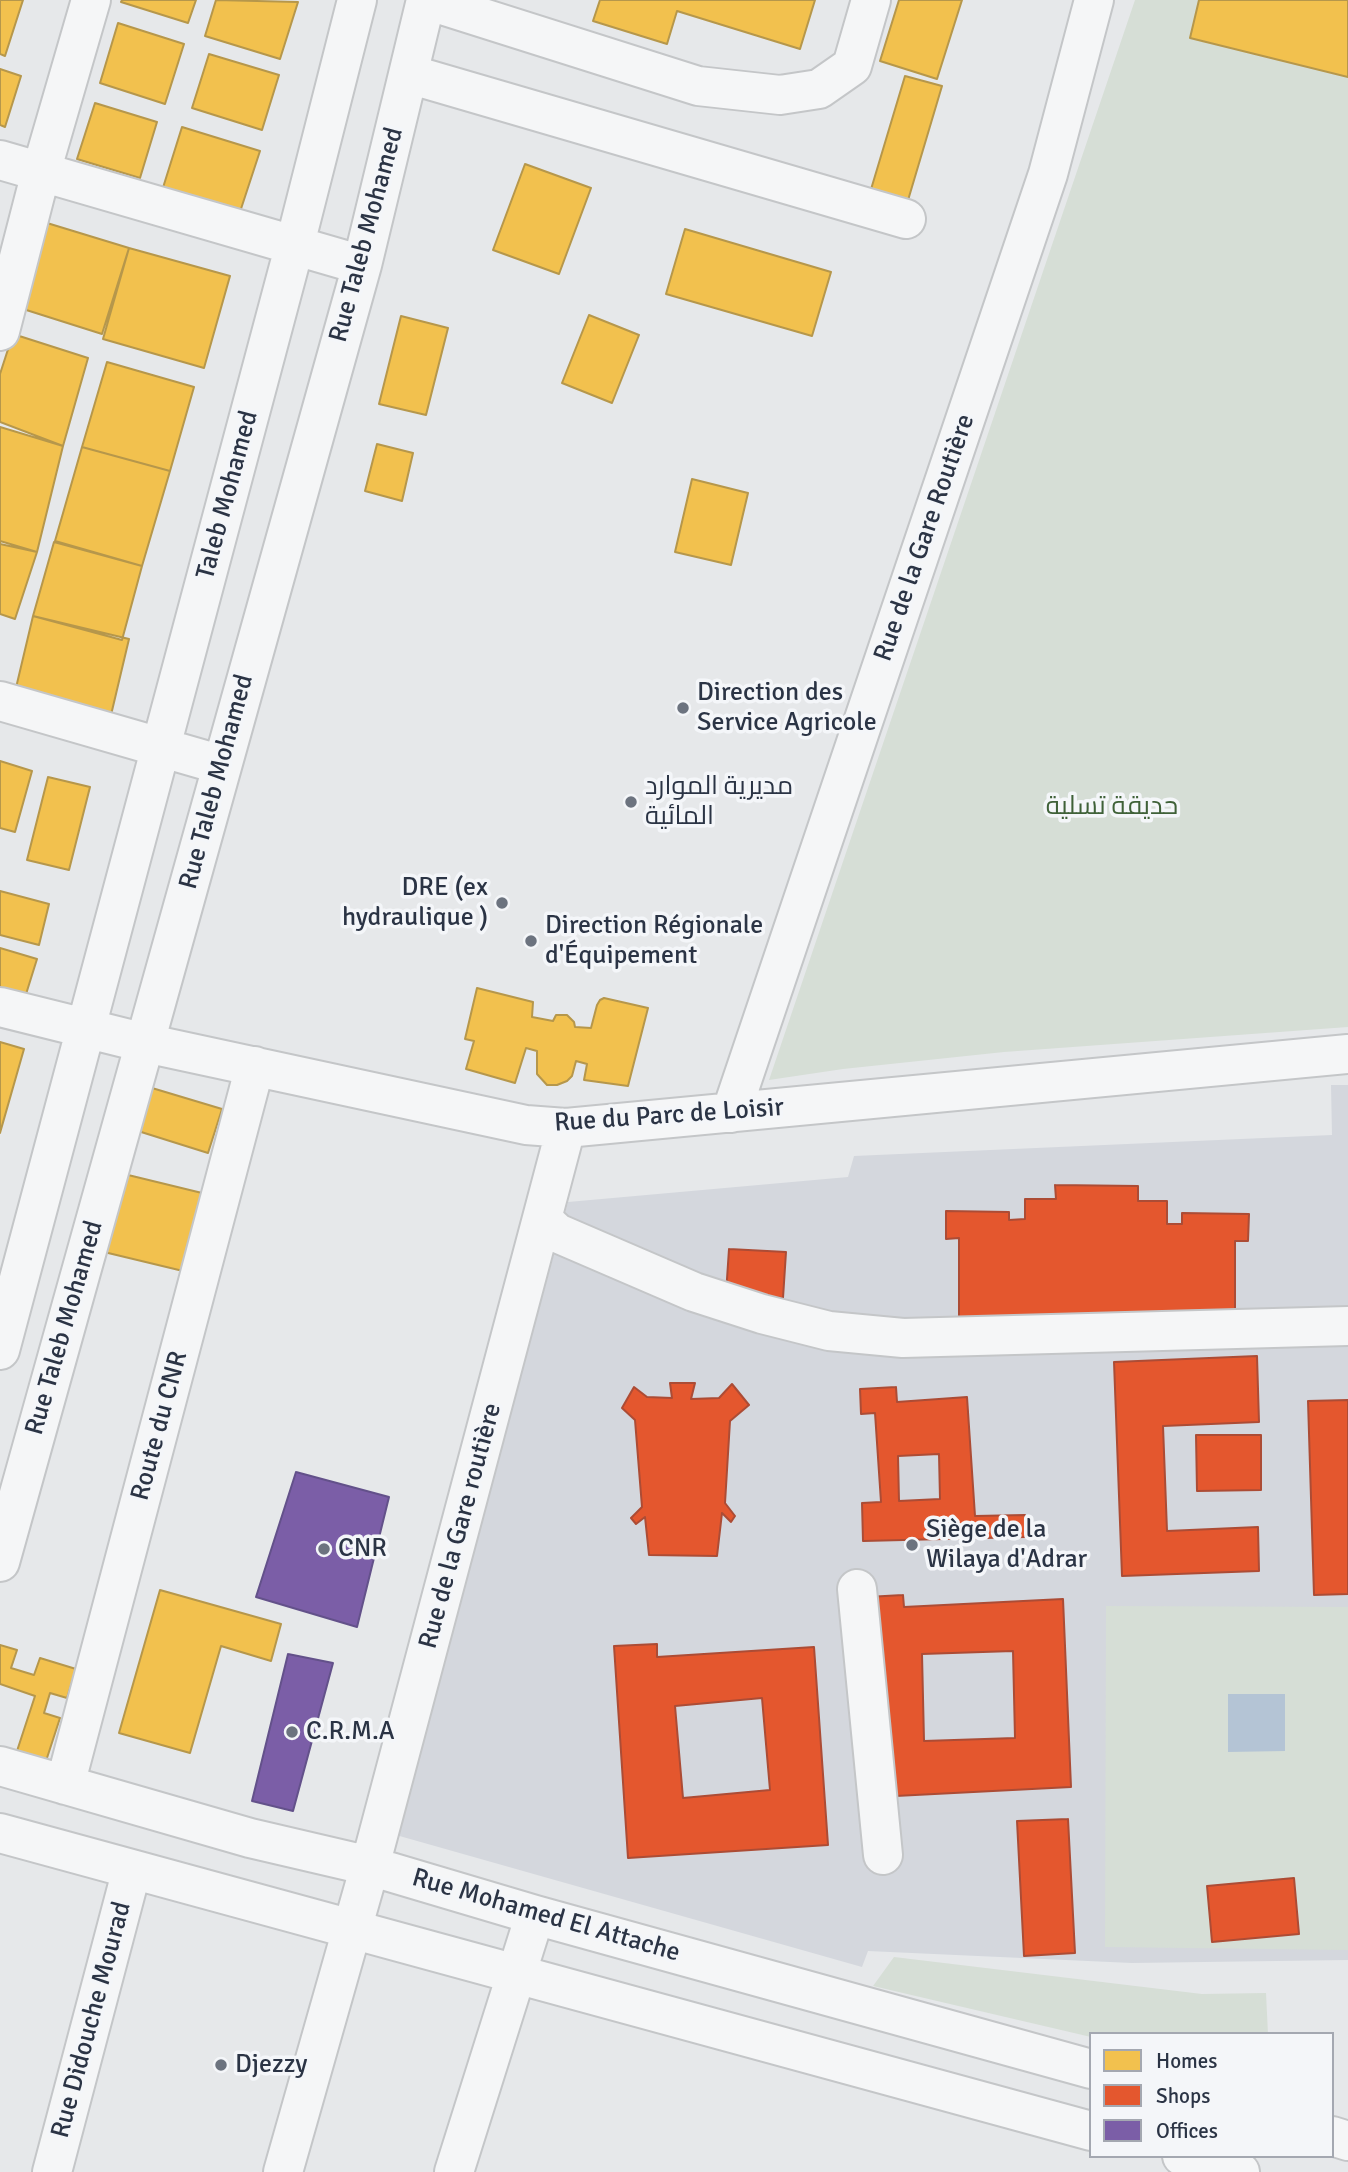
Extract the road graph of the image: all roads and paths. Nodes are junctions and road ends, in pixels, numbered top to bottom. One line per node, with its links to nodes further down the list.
1 (91, 0): 9 (street)
2 (357, 0): 11 (street)
3 (426, 0): 6 (street); 7 (street, Rue Taleb Mohamed)
4 (871, 0): 6 (street)
5 (1094, 0): 22 (street, Rue de la Gare Routière)
6 (479, 8)
7 (409, 74): 10 (street); 12 (street, Rue Taleb Mohamed)
8 (0, 160): 9 (street)
9 (41, 172): 11 (street); 13 (street)
10 (906, 219)
11 (295, 244): 12 (street); 15 (street, Taleb Mohamed)
12 (362, 265): 16 (street, Rue Taleb Mohamed)
13 (0, 331)
14 (0, 701): 15 (street)
15 (161, 746): 16 (street); 18 (street)
16 (222, 765): 19 (street, Rue Taleb Mohamed)
17 (0, 1007): 18 (street, Rue du Parc de Loisir)
18 (86, 1029): 19 (street, Rue du Parc de Loisir); 26 (street)
19 (145, 1043): 21 (street, Rue du Parc de Loisir); 27 (street, Rue Taleb Mohamed)
20 (1348, 1054): 22 (street, Rue du Parc de Loisir)
21 (255, 1066): 23 (street, Rue du Parc de Loisir); 30 (street, Route du CNR)
22 (731, 1112): 23 (street, Rue du Parc de Loisir)
23 (566, 1128): 24 (street, Rue de la Gare routière)
24 (547, 1203): 25 (street); 33 (street, Rue de la Gare routière)
25 (1348, 1325)
26 (0, 1350)
27 (0, 1562)
28 (857, 1589): 32 (street)
29 (0, 1766): 30 (street, Rue Mohamed El Attache)
30 (65, 1785): 33 (street, Rue Mohamed El Attache)
31 (0, 1833): 34 (street)
32 (883, 1855)
33 (370, 1866): 35 (street, Rue Mohamed El Attache); 36 (street, Rue de la Gare routière)
34 (132, 1869): 36 (street); 41 (street, Rue Didouche Mourad)
35 (535, 1914): 37 (street); 38 (street, Rue Mohamed El Attache)
36 (350, 1929): 37 (street); 42 (street, Rue de la Gare routière)
37 (515, 1974): 39 (street); 43 (street)
38 (1089, 2068)
39 (1089, 2130)
40 (1189, 2158): 44 (street)
41 (52, 2172)
42 (283, 2172)
43 (454, 2172)
44 (1240, 2172)

